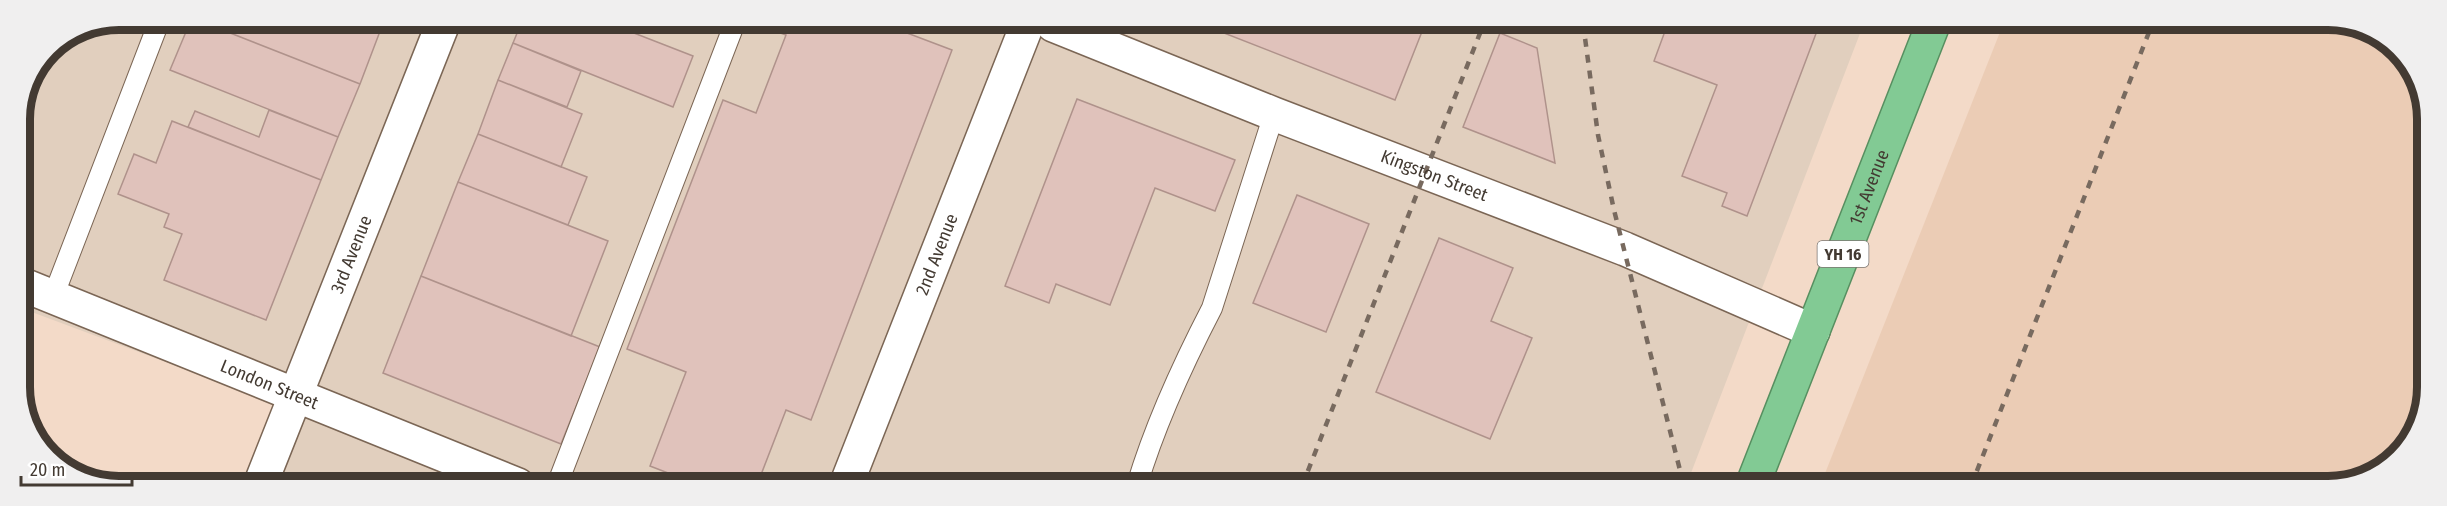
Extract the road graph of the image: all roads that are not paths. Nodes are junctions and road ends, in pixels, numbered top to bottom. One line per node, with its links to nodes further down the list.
1 (157, 30): 9 (lane)
2 (440, 30): 11 (street, 3rd Avenue)
3 (732, 30): 14 (lane)
4 (1025, 30): 15 (street, 2nd Avenue)
5 (1065, 30): 7 (street, Kingston Street)
6 (1931, 30): 10 (highway, 1st Avenue / YH 16)
7 (1274, 114): 10 (street, Kingston Street); 16 (lane)
8 (30, 288): 9 (street, London Street)
9 (53, 297): 11 (street, London Street)
10 (1813, 331): 17 (highway, 1st Avenue / YH 16)
11 (296, 394): 12 (street, 3rd Avenue); 13 (street, London Street)
12 (264, 476)
13 (496, 476)
14 (560, 476)
15 (850, 476)
16 (1140, 476)
17 (1756, 476)

